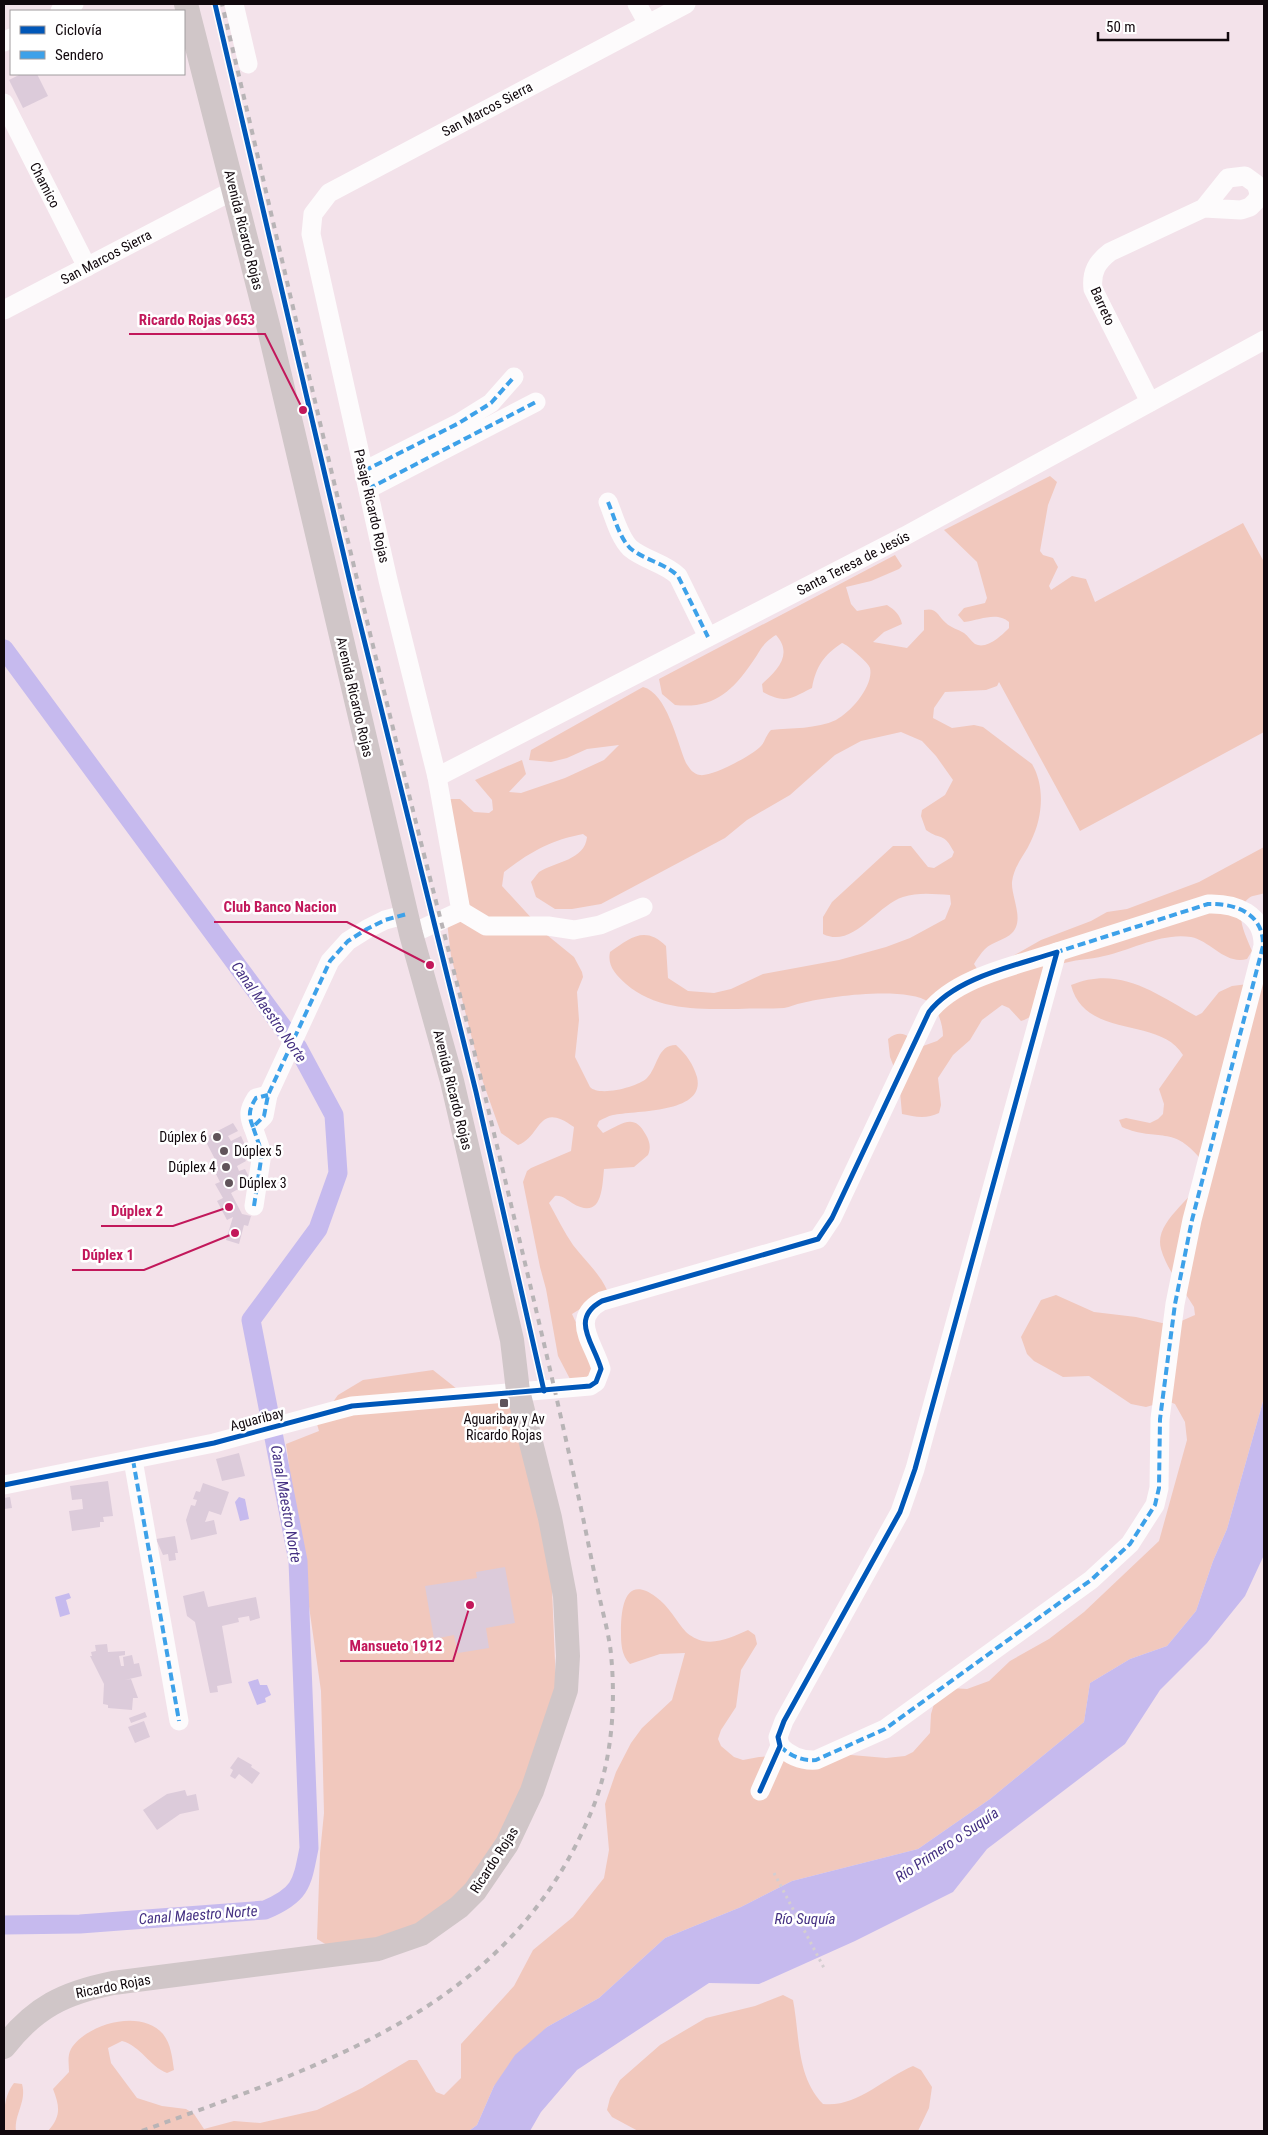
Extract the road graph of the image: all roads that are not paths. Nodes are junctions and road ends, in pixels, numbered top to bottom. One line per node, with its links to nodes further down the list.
1 (74, 4): 6 (street)
2 (186, 4): 10 (main road, Avenida Ricardo Rojas)
3 (234, 4): 8 (street)
4 (637, 4): 7 (street)
5 (686, 4): 7 (street, San Marcos Sierra)
6 (62, 10)
7 (648, 24): 12 (street, San Marcos Sierra)
8 (248, 64)
9 (4, 103): 13 (street, Chamico)
10 (234, 190): 13 (street, San Marcos Sierra); 25 (main road, Avenida Ricardo Rojas)
11 (1204, 208): 18 (street, Barreto)
12 (311, 234): 19 (street, Pasaje Ricardo Rojas)
13 (87, 267): 14 (street, San Marcos Sierra)
14 (4, 310)
15 (1264, 340): 18 (street, Santa Teresa de Jesús)
16 (514, 377): 19 (street)
17 (536, 402): 19 (street)
18 (1150, 402): 21 (street, Santa Teresa de Jesús)
19 (366, 480): 22 (street, Pasaje Ricardo Rojas)
20 (608, 502): 21 (street)
21 (708, 637): 22 (street, Santa Teresa de Jesús)
22 (437, 777): 24 (street, Pasaje Ricardo Rojas)
23 (643, 907): 24 (street)
24 (461, 911): 25 (street)
25 (409, 924): 27 (street); 28 (main road, Avenida Ricardo Rojas)
26 (1057, 952): 28 (street, Aguaribay); 32 (street); 32 (street, Aguaribay)
27 (254, 1206)
28 (518, 1391): 29 (street, Aguaribay); 34 (main road, Ricardo Rojas)
29 (133, 1460): 30 (street, Aguaribay); 31 (street)
30 (4, 1485)
31 (179, 1721)
32 (780, 1746): 33 (street)
33 (760, 1791)
34 (4, 2047)

